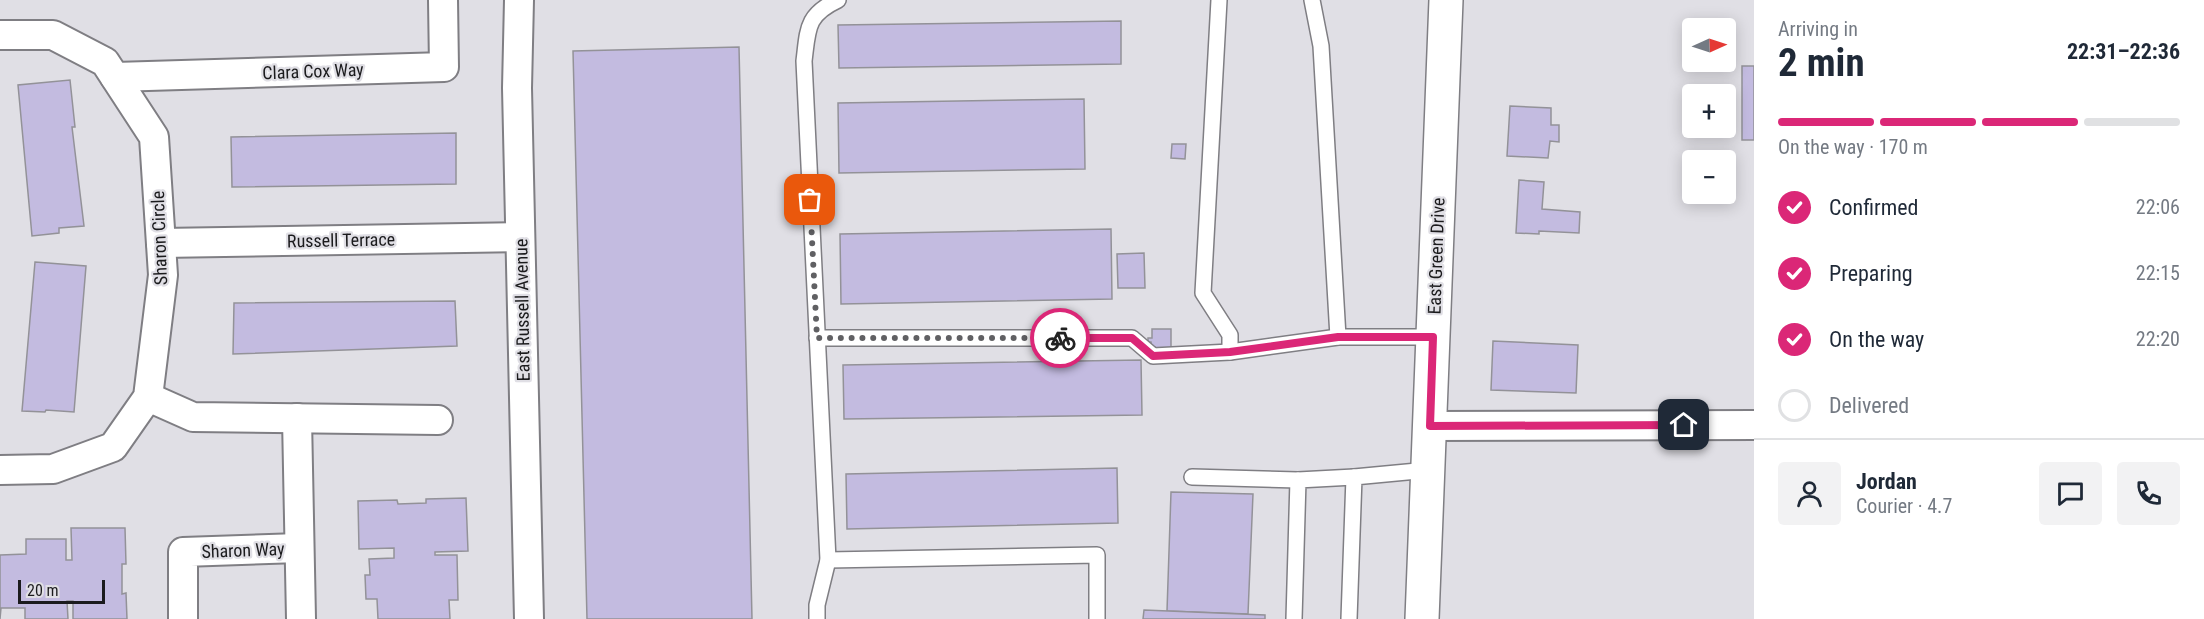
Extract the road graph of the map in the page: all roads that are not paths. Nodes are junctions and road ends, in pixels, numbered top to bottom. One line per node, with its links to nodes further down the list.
1 (443, 0): 8 (street, Clara Cox Way)
2 (519, 0): 9 (street, East Russell Avenue)
3 (838, 0): 13 (lane)
4 (1219, 0): 14 (lane)
5 (1312, 0): 11 (lane)
6 (1446, 0): 12 (main road, East Green Drive)
7 (0, 35): 8 (street, Sharon Circle)
8 (115, 76): 10 (street, Sharon Circle)
9 (520, 237): 10 (street, Russell Terrace); 29 (street, East Russell Avenue)
10 (161, 243): 15 (street, Sharon Circle)
11 (1338, 337): 12 (lane); 14 (lane)
12 (1433, 337): 19 (main road, East Green Drive)
13 (817, 338): 14 (lane); 26 (lane)
14 (1230, 352)
15 (148, 397): 16 (street); 20 (street, Sharon Circle)
16 (297, 418): 17 (street); 25 (street, Sharon Way)
17 (438, 420)
18 (1754, 425): 19 (street)
19 (1430, 426): 21 (main road, East Green Drive)
20 (0, 470)
21 (1428, 470): 23 (lane); 34 (main road, East Green Drive)
22 (1192, 477): 24 (lane)
23 (1354, 477): 24 (lane); 33 (lane)
24 (1298, 480): 32 (lane)
25 (299, 548): 27 (street, Sharon Way); 28 (street, Sharon Way)
26 (828, 560): 30 (lane); 31 (lane)
27 (183, 619)
28 (301, 619)
29 (529, 619)
30 (817, 619)
31 (1097, 619)
32 (1294, 619)
33 (1349, 619)
34 (1422, 619)

